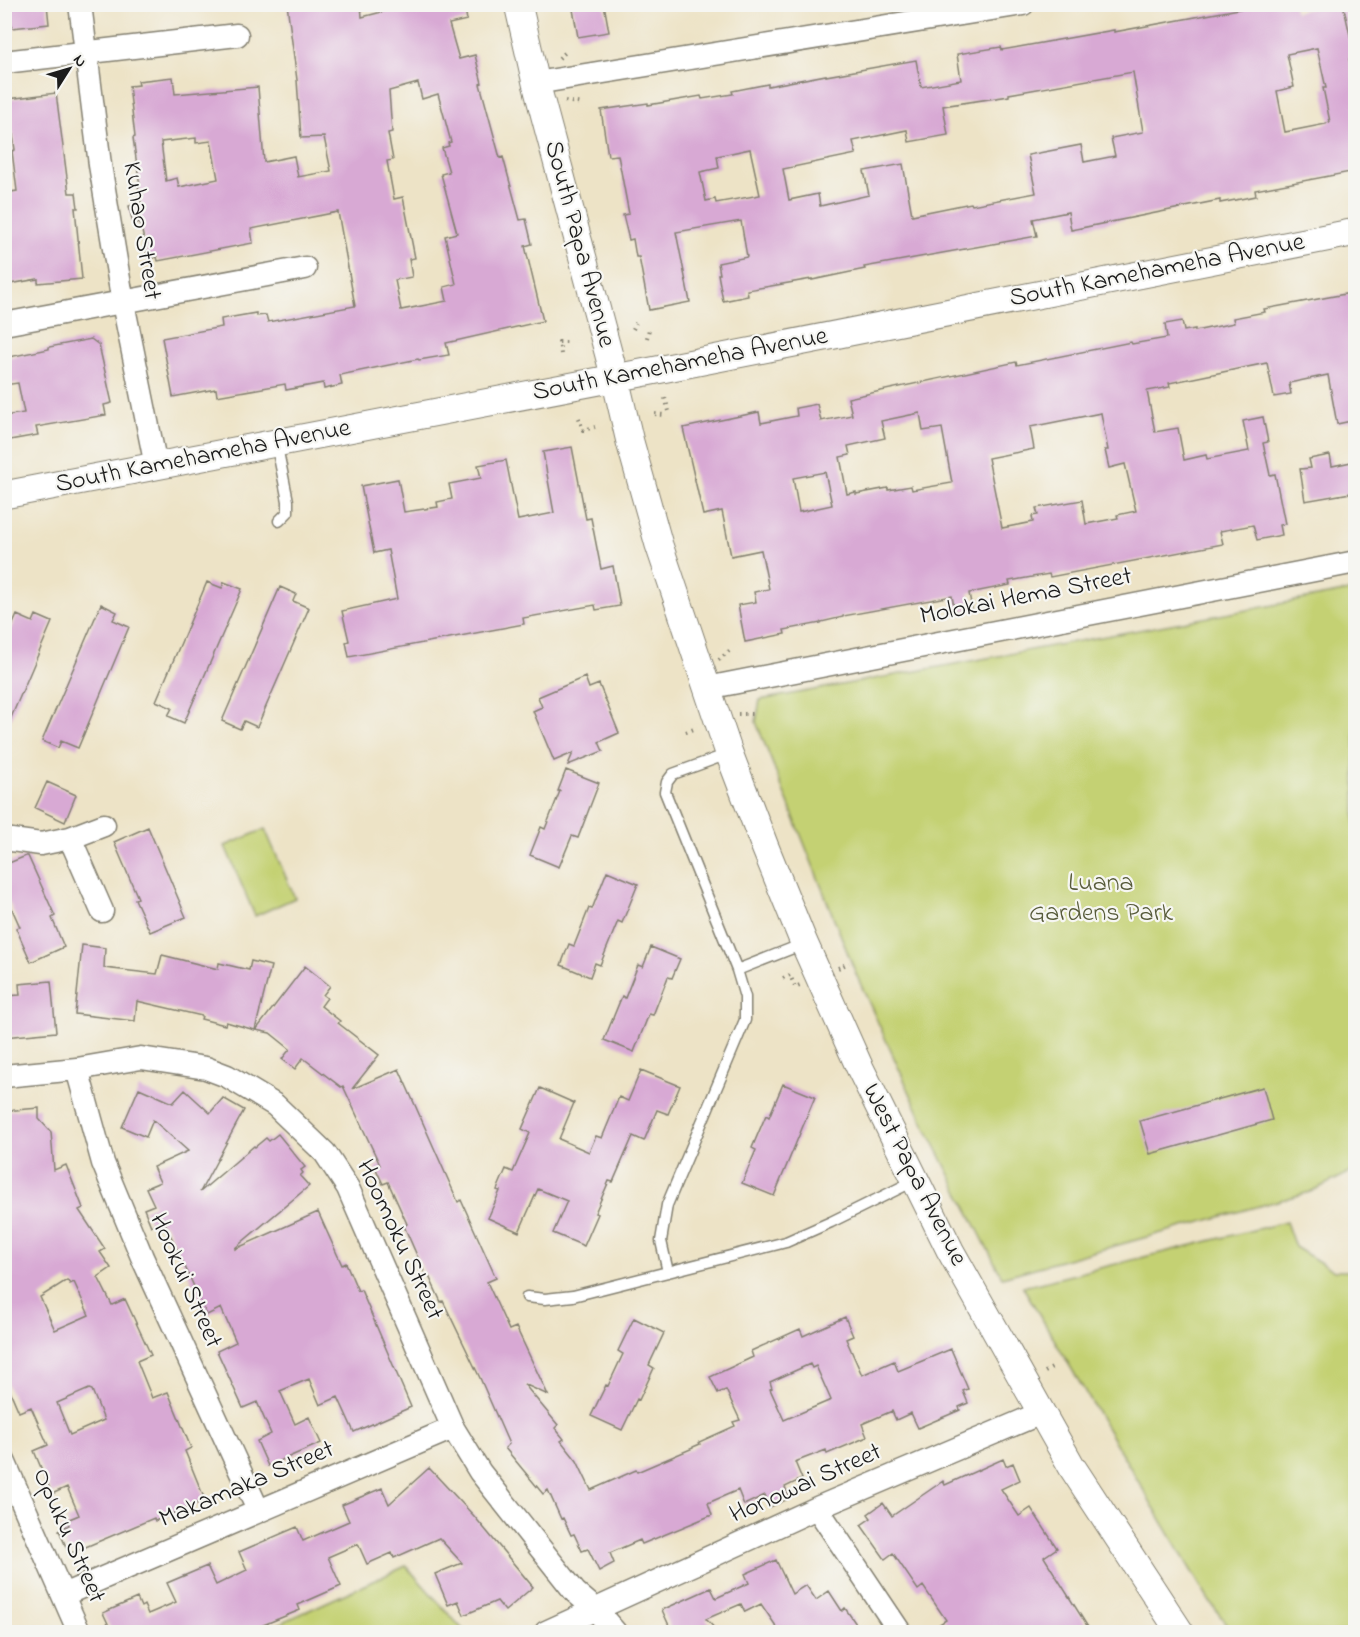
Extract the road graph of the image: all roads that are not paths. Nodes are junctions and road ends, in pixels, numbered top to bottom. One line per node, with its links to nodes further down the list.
1 (80, 4): 5 (street, Kuhao Street)
2 (519, 4): 7 (street, South Papa Avenue)
3 (1023, 4): 7 (street)
4 (237, 34): 5 (street)
5 (85, 52): 6 (street); 10 (street, Kuhao Street)
6 (4, 62)
7 (536, 83): 12 (street, South Papa Avenue)
8 (1356, 232): 12 (street, South Kamehameha Avenue)
9 (305, 268): 10 (street)
10 (123, 303): 11 (street); 14 (street, Kuhao Street)
11 (4, 324)
12 (615, 378): 13 (street, South Kamehameha Avenue); 18 (street, South Papa Avenue)
13 (276, 442): 14 (street, South Kamehameha Avenue); 16 (lane)
14 (156, 466): 15 (street, South Kamehameha Avenue)
15 (4, 495)
16 (279, 521)
17 (1356, 562): 18 (street, Molokai Hema Street)
18 (707, 688): 19 (street, West Papa Avenue)
19 (729, 753): 24 (street, West Papa Avenue); 25 (lane)
20 (104, 825): 21 (street)
21 (70, 838): 22 (street); 23 (street)
22 (4, 839)
23 (102, 910)
24 (804, 944): 25 (lane); 28 (street, West Papa Avenue)
25 (737, 970): 29 (lane)
26 (77, 1069): 27 (street, Hoomoku Street); 32 (street, Hoomoku Street); 35 (street, Hookui Street)
27 (4, 1076)
28 (915, 1181): 29 (lane); 31 (street, West Papa Avenue)
29 (668, 1272): 30 (lane)
30 (527, 1297)
31 (1041, 1413): 34 (street, Honowai Street); 42 (street, West Papa Avenue)
32 (453, 1428): 35 (street, Makamaka Street); 37 (street, Hoomoku Street)
33 (4, 1461): 36 (street, Opuku Street)
34 (817, 1508): 37 (street, Honowai Street); 41 (street)
35 (258, 1510): 36 (street, Makamaka Street)
36 (63, 1595): 38 (street, Opuku Street)
37 (596, 1611): 39 (street, Honowai Street); 40 (street, Hoomoku Street)
38 (80, 1632)
39 (546, 1632)
40 (615, 1632)
41 (900, 1632)
42 (1180, 1632)

